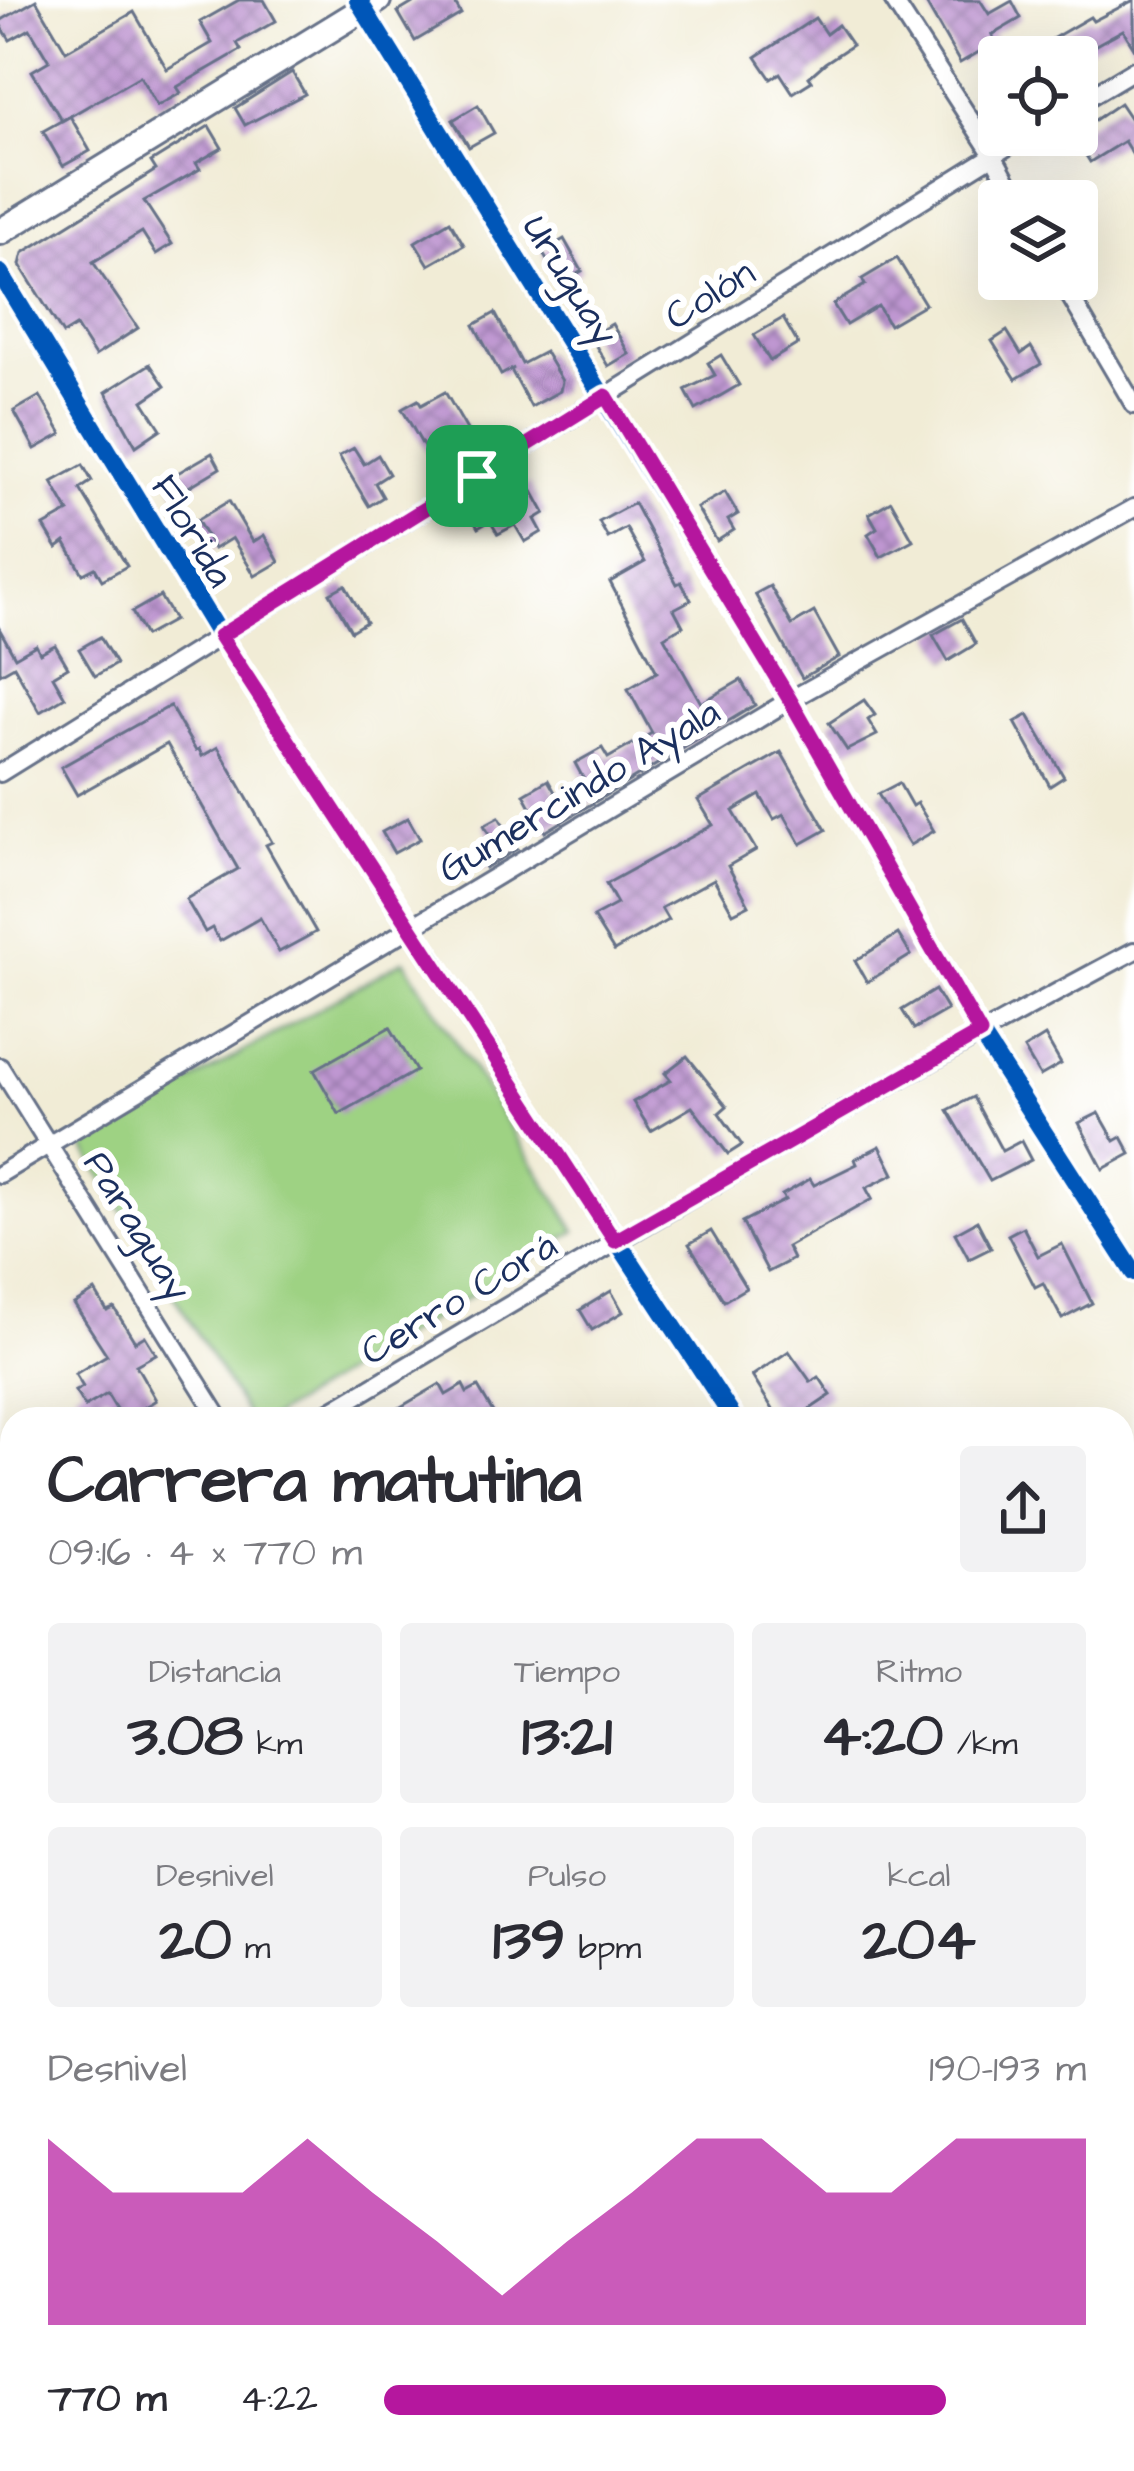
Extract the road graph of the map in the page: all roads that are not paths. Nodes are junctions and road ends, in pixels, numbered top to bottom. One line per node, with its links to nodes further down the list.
1 (893, 0): 5 (street)
2 (366, 3): 7 (street); 10 (street, Uruguay)
3 (1134, 70): 4 (street)
4 (1098, 91)
5 (978, 132)
6 (991, 156): 10 (street, Colón)
7 (0, 232)
8 (0, 273): 13 (street, Florida)
9 (1072, 300): 11 (street)
10 (606, 396): 13 (street, Colón); 14 (street, Uruguay)
11 (1134, 405)
12 (1134, 508): 14 (street, Gumercindo Ayala)
13 (220, 636): 15 (street, Colón); 16 (street, Florida)
14 (790, 700): 16 (street, Gumercindo Ayala); 18 (street, Uruguay)
15 (0, 772)
16 (409, 928): 20 (street, Gumercindo Ayala); 22 (street, Florida)
17 (1134, 951): 18 (street, Cerro Corá)
18 (980, 1033): 22 (street, Cerro Corá); 23 (street, Uruguay)
19 (0, 1067): 20 (street, Paraguay)
20 (50, 1144): 21 (street, Gumercindo Ayala); 24 (street, Paraguay)
21 (0, 1174)
22 (615, 1241): 25 (street, Cerro Corá); 26 (street, Florida)
23 (1134, 1273)
24 (213, 1407)
25 (338, 1407)
26 (726, 1407)

